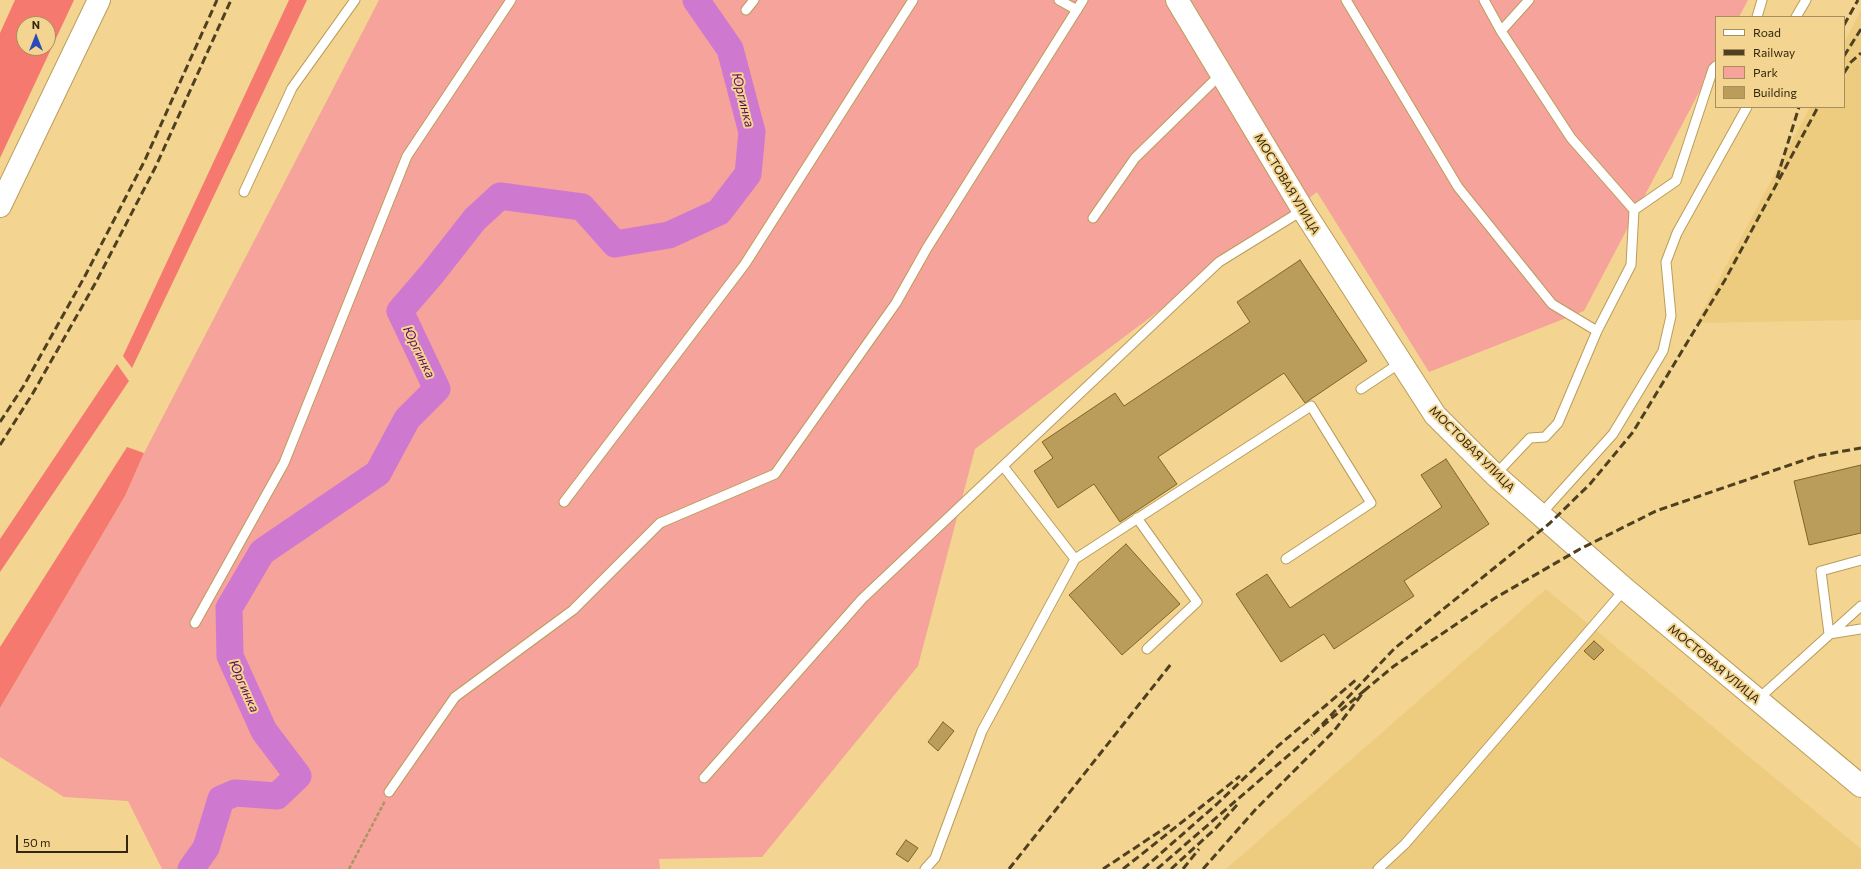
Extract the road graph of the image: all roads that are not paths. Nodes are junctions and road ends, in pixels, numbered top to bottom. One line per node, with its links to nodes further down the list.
1 (99, 0): 23 (street)
2 (355, 0): 22 (lane)
3 (511, 0): 40 (lane)
4 (754, 0): 14 (lane)
5 (913, 0): 32 (lane)
6 (1059, 0): 15 (lane)
7 (1083, 0): 15 (lane)
8 (1177, 0): 20 (street, МОСТОВАЯ УЛИЦА)
9 (1346, 0): 27 (lane)
10 (1484, 0): 18 (lane)
11 (1529, 0): 18 (lane)
12 (1762, 0): 16 (lane)
13 (1806, 0): 17 (lane)
14 (746, 10)
15 (1077, 10): 47 (lane)
16 (1757, 16)
17 (1797, 16)
18 (1501, 31): 25 (lane)
19 (1715, 67): 25 (lane)
20 (1221, 74): 24 (street, МОСТОВАЯ УЛИЦА); 26 (lane)
21 (1746, 108): 33 (lane)
22 (244, 192)
23 (0, 206)
24 (1302, 210): 28 (street, МОСТОВАЯ УЛИЦА); 30 (lane)
25 (1634, 210): 27 (lane)
26 (1093, 218)
27 (1597, 331): 31 (lane)
28 (1400, 363): 29 (lane); 31 (street, МОСТОВАЯ УЛИЦА)
29 (1361, 389)
30 (1003, 466): 35 (lane); 45 (lane)
31 (1495, 475): 33 (street, МОСТОВАЯ УЛИЦА)
32 (564, 502)
33 (1540, 515): 38 (street, МОСТОВАЯ УЛИЦА)
34 (1137, 518): 35 (lane); 36 (lane); 43 (lane)
35 (1075, 559): 48 (lane)
36 (1286, 559)
37 (1861, 560): 42 (lane)
38 (1625, 589): 44 (street, МОСТОВАЯ УЛИЦА); 49 (lane)
39 (1861, 606): 42 (lane)
40 (195, 623)
41 (1861, 629): 42 (lane)
42 (1829, 634): 44 (lane)
43 (1147, 649)
44 (1757, 700): 46 (street, МОСТОВАЯ УЛИЦА)
45 (704, 778)
46 (1861, 786)
47 (390, 792)
48 (925, 869)
49 (1378, 869)

